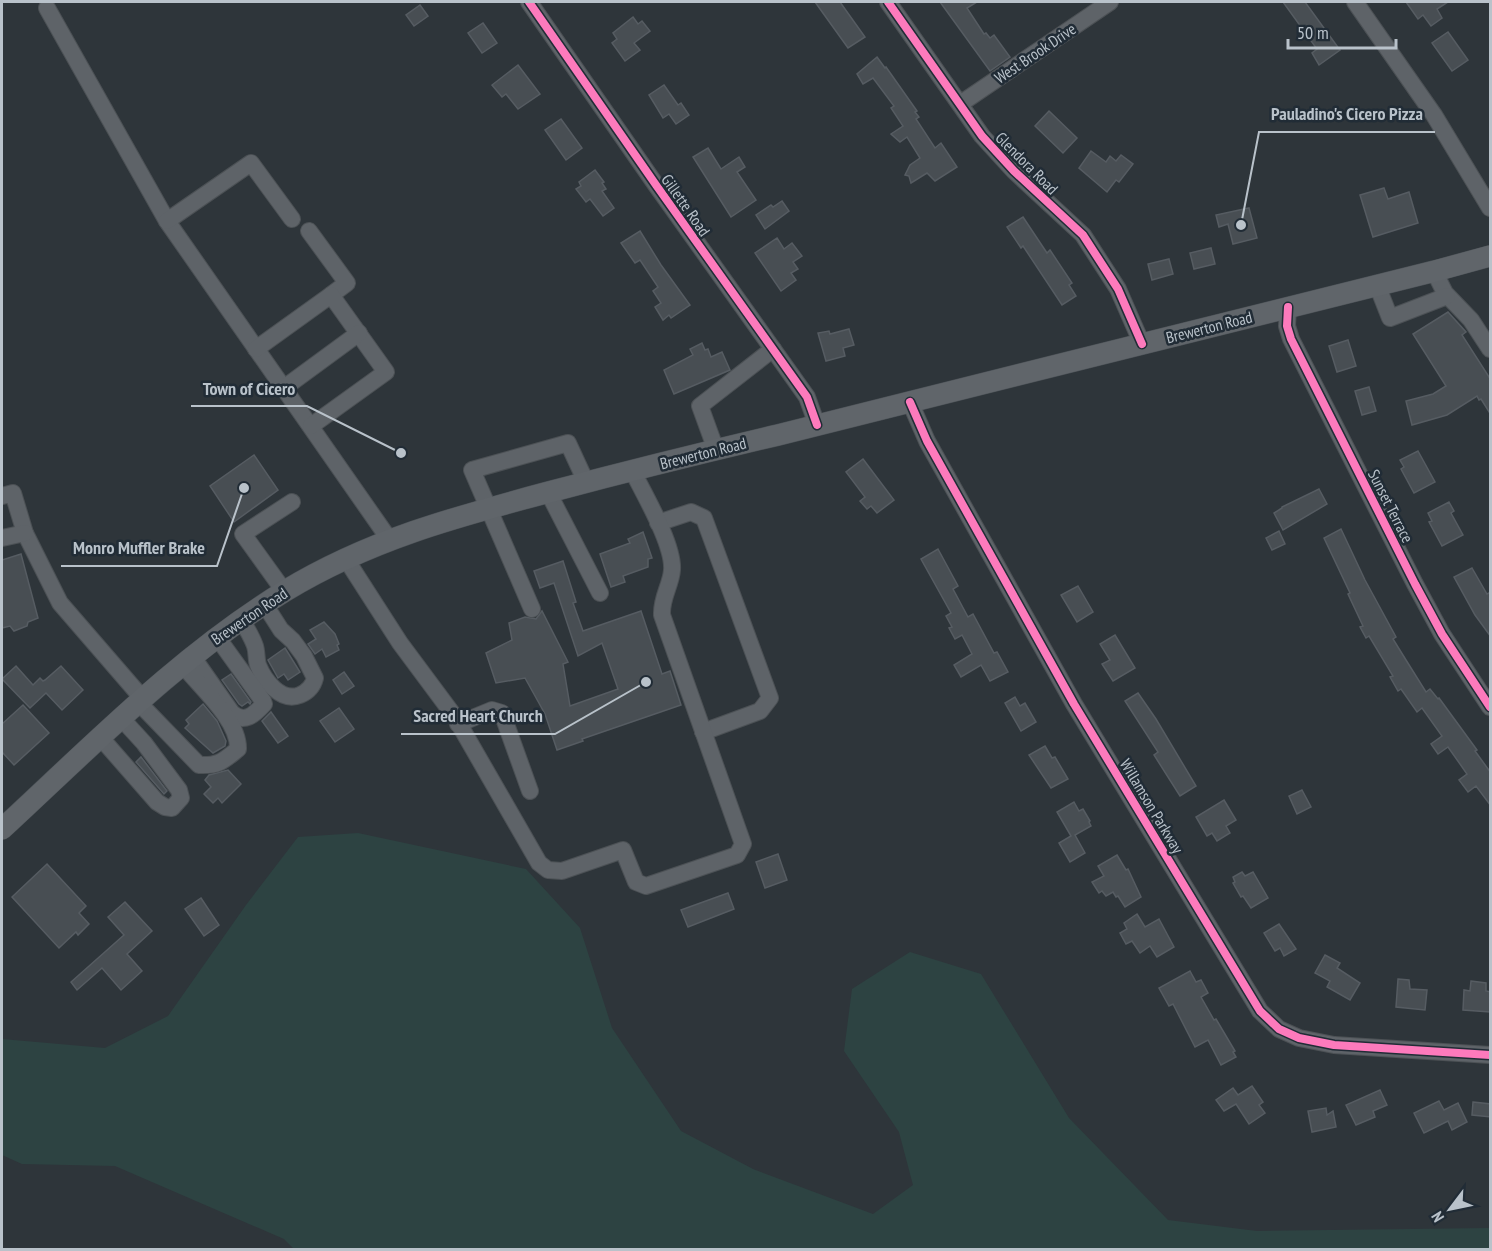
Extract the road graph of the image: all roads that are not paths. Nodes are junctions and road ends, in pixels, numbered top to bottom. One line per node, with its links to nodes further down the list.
1 (529, 2): 20 (street, Gillette Road)
2 (888, 2): 6 (street, Glendora Road)
3 (1110, 2): 6 (street, West Brook Drive)
4 (1355, 2): 7 (street)
5 (47, 8): 9 (street)
6 (960, 104): 18 (street, Glendora Road)
7 (1491, 208)
8 (292, 219): 9 (street)
9 (167, 221): 19 (street)
10 (309, 231): 14 (street)
11 (1491, 256): 12 (main road, Brewerton Road)
12 (1434, 272): 13 (main road, Brewerton Road); 15 (street)
13 (1377, 285): 15 (street); 16 (main road, Brewerton Road)
14 (332, 295): 17 (street); 19 (street)
15 (1447, 296): 21 (street)
16 (1288, 308): 18 (main road, Brewerton Road); 46 (street, Sunset Terrace)
17 (359, 333): 22 (street); 25 (street)
18 (1142, 344): 23 (main road, Brewerton Road)
19 (256, 349): 22 (street)
20 (773, 349): 24 (street, Gillette Road); 26 (street)
21 (1491, 349)
22 (284, 388): 25 (street)
23 (910, 402): 24 (main road, Brewerton Road); 53 (street, Willamson Parkway)
24 (817, 425): 26 (main road, Brewerton Road)
25 (310, 426): 36 (street)
26 (716, 450): 27 (main road, Brewerton Road)
27 (632, 470): 28 (main road, Brewerton Road); 33 (street)
28 (585, 482): 29 (main road, Brewerton Road); 32 (street)
29 (548, 492): 32 (main road, Brewerton Road); 39 (street)
30 (2, 496): 34 (street)
31 (292, 502): 38 (street)
32 (488, 508): 36 (main road, Brewerton Road); 41 (street)
33 (658, 522): 49 (street); 49 (street)
34 (25, 533): 35 (street); 45 (street)
35 (2, 538)
36 (389, 539): 37 (main road, Brewerton Road)
37 (346, 559): 38 (main road, Brewerton Road); 48 (street)
38 (284, 591): 40 (main road, Brewerton Road)
39 (600, 593)
40 (265, 605): 42 (main road, Brewerton Road); 42 (street)
41 (532, 609)
42 (242, 620): 43 (main road, Brewerton Road)
43 (217, 637): 44 (main road, Brewerton Road); 44 (street)
44 (187, 660): 45 (main road, Brewerton Road); 45 (street)
45 (141, 701): 47 (main road, Brewerton Road)
46 (1491, 707)
47 (122, 719): 50 (main road, Brewerton Road); 50 (street)
48 (459, 724): 49 (street); 51 (street)
49 (703, 732)
50 (101, 738): 52 (main road, Brewerton Road)
51 (530, 791)
52 (2, 829)
53 (1491, 1055)

